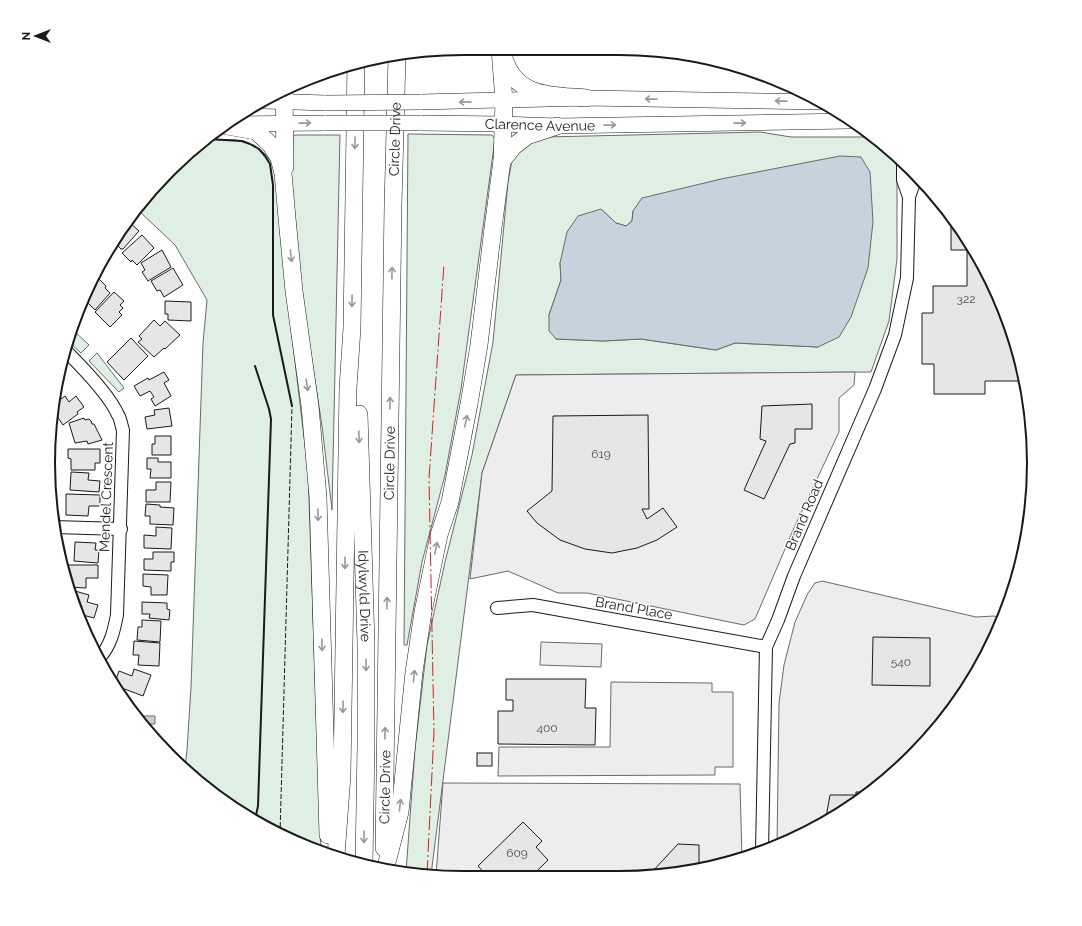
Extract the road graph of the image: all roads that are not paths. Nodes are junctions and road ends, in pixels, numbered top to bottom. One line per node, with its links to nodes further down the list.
1 (500, 55): 8 (highway)
2 (502, 55): 7 (highway)
3 (397, 60): 32 (highway, Circle Drive, one-way to 3)
4 (356, 69): 21 (highway, one-way to 21)
5 (286, 95): 8 (main road, Clarence Avenue, one-way to 5, bridge)
6 (284, 97): 11 (highway)
7 (586, 98): 8 (main road, Clarence Avenue); 9 (main road, Clarence Avenue, one-way to 7)
8 (504, 101): 13 (highway)
9 (808, 102)
10 (840, 120): 14 (main road, Clarence Avenue, one-way to 10)
11 (283, 123): 12 (main road, Clarence Avenue); 13 (main road, Clarence Avenue, one-way to 13, bridge); 20 (highway)
12 (236, 124)
13 (503, 124): 14 (main road, Clarence Avenue); 16 (highway)
14 (557, 126): 16 (highway)
15 (232, 127): 20 (highway)
16 (502, 162): 33 (highway, one-way to 16)
17 (903, 171): 19 (street, Brand Road)
18 (914, 182): 19 (street, Brand Road)
19 (909, 197): 26 (street, Brand Road)
20 (286, 218): 29 (highway, one-way to 29)
21 (352, 328): 30 (highway, one-way to 30); 31 (highway, Idylwyld Drive, one-way to 31)
22 (70, 355): 24 (street, Mendel Crescent)
23 (60, 527): 24 (street)
24 (120, 530): 27 (street, Mendel Crescent)
25 (497, 608): 26 (street, Brand Place)
26 (766, 647): 28 (street, Brand Road)
27 (103, 654)
28 (762, 845)
29 (328, 847)
30 (336, 850)
31 (364, 859)
32 (384, 863)
33 (386, 864)

